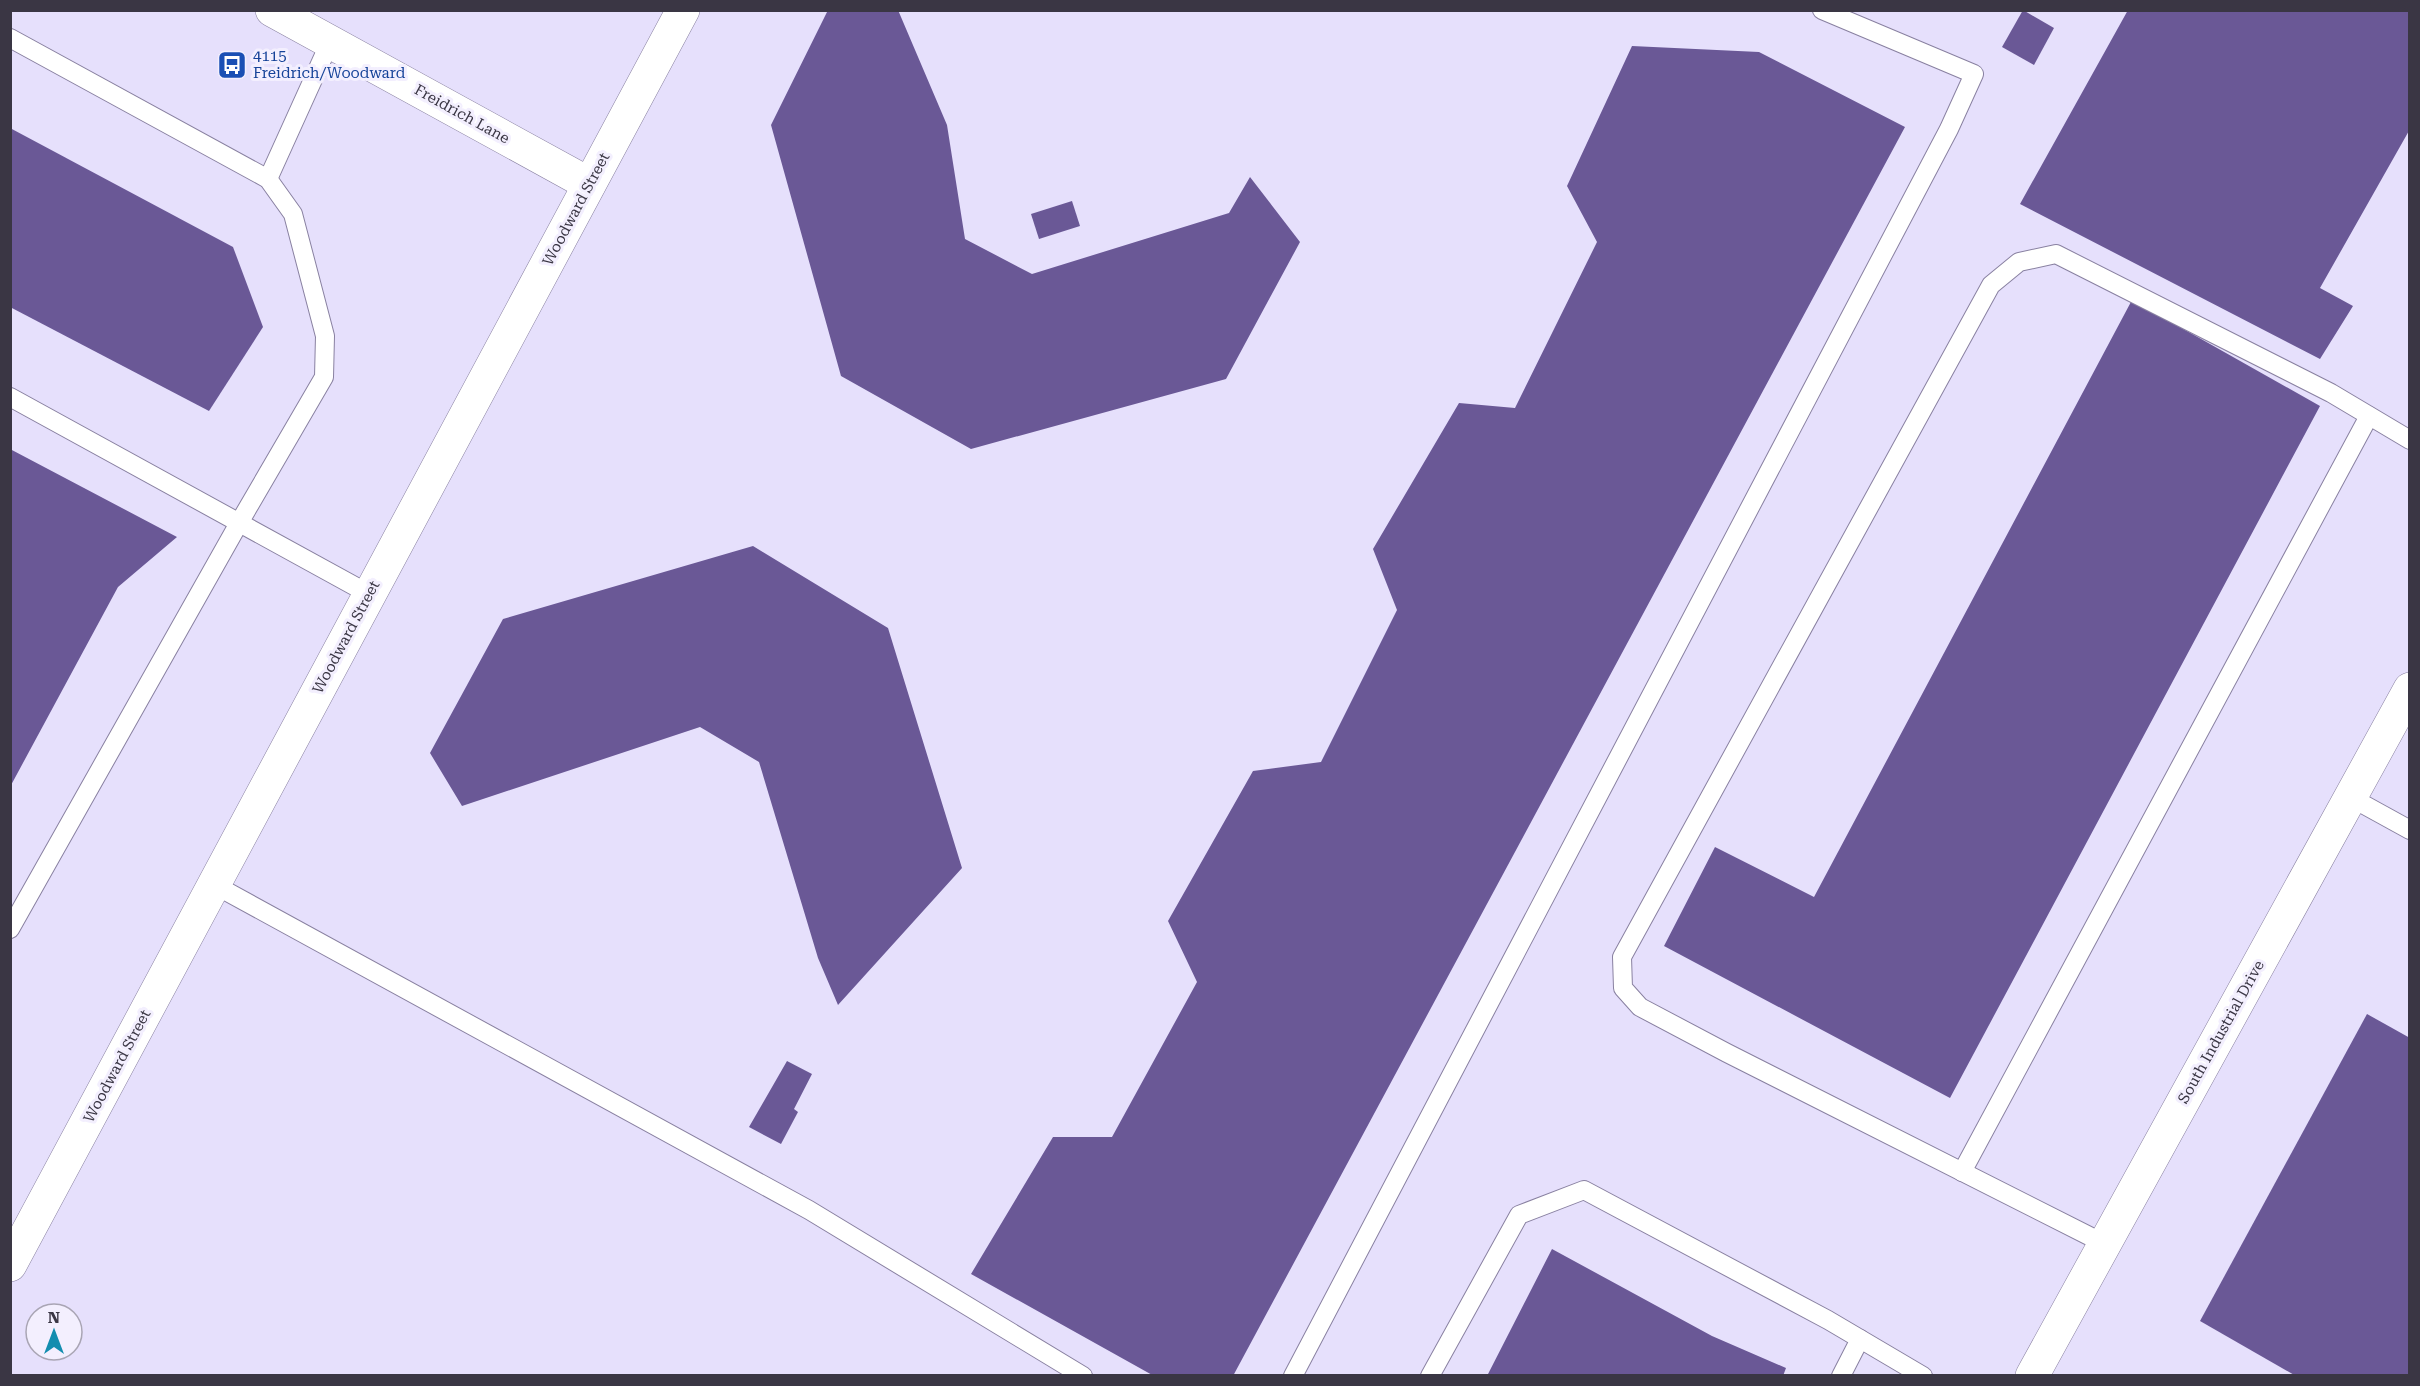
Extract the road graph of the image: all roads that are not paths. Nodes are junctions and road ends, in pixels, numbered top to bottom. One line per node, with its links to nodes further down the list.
1 (272, 10): 5 (street, Freidrich Lane)
2 (683, 10): 7 (street, Woodward Street)
3 (1822, 10): 23 (lane)
4 (10, 38): 6 (lane)
5 (330, 42): 6 (lane); 7 (street, Freidrich Lane)
6 (267, 178): 11 (lane)
7 (589, 184): 12 (street, Woodward Street)
8 (10, 397): 11 (lane)
9 (2369, 416): 10 (lane); 18 (lane); 18 (lane)
10 (2409, 440)
11 (239, 523): 12 (lane); 17 (lane)
12 (369, 594): 16 (street, Woodward Street)
13 (2409, 689): 14 (street, South Industrial Drive)
14 (2350, 798): 15 (lane); 19 (street, South Industrial Drive)
15 (2409, 830)
16 (213, 884): 20 (street, Woodward Street); 22 (lane)
17 (10, 929)
18 (1962, 1172): 19 (lane)
19 (2105, 1244): 27 (street, South Industrial Drive)
20 (10, 1265)
21 (1860, 1339): 24 (lane); 25 (lane); 26 (lane)
22 (1083, 1376)
23 (1293, 1376)
24 (1430, 1376)
25 (1841, 1376)
26 (1923, 1376)
27 (2032, 1376)

